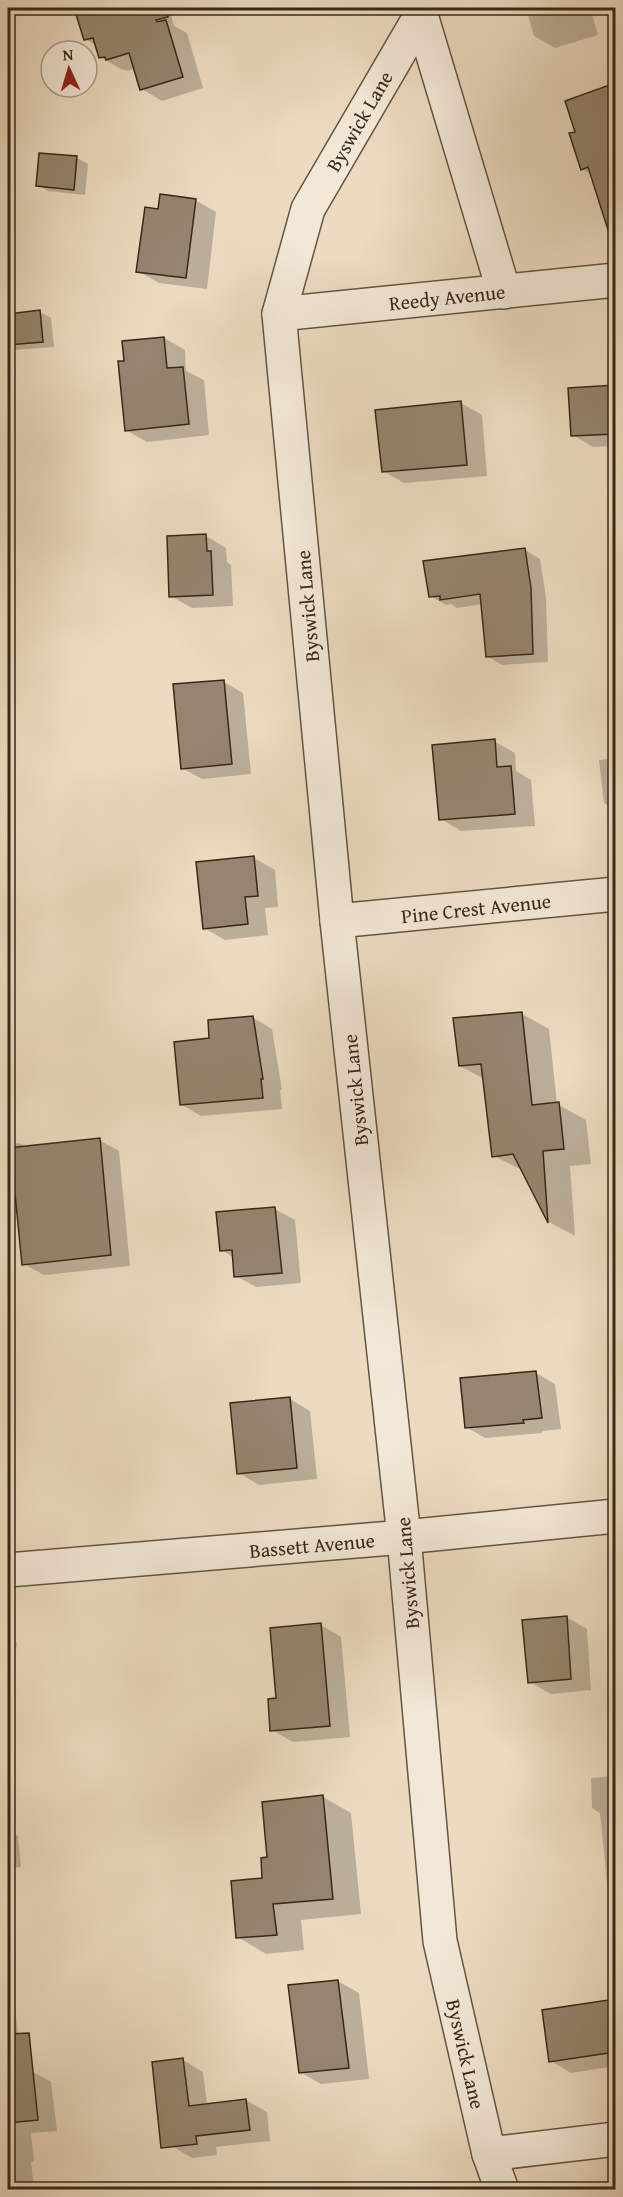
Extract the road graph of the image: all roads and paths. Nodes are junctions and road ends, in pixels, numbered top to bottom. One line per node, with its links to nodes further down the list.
1 (419, 11): 3 (street, Byswick Lane); 4 (street, Byswick Lane)
2 (615, 280): 3 (street, Reedy Avenue)
3 (504, 292): 4 (street, Reedy Avenue)
4 (279, 314): 6 (street, Byswick Lane)
5 (615, 894): 6 (street, Pine Crest Avenue)
6 (337, 921): 8 (street, Byswick Lane)
7 (615, 1516): 8 (street, Bassett Avenue)
8 (404, 1537): 9 (street, Bassett Avenue); 11 (street, Byswick Lane)
9 (8, 1570)
10 (615, 2139): 11 (street)
11 (489, 2154): 12 (street, Byswick Lane)
12 (502, 2190)

